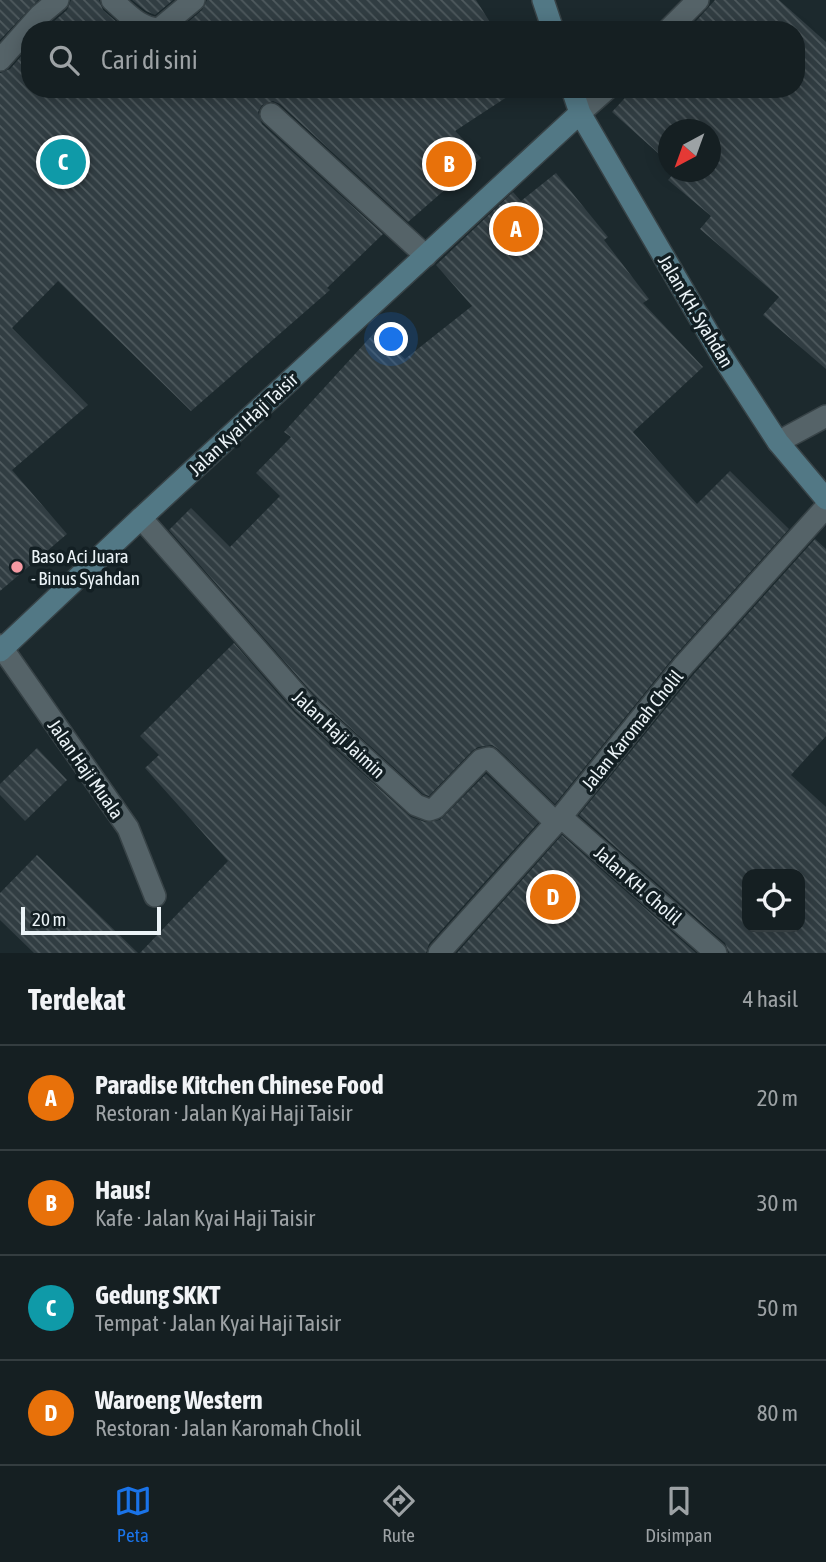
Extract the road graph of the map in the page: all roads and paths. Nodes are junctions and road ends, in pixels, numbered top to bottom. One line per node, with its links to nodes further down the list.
1 (58, 0): 6 (street)
2 (112, 0): 7 (street)
3 (194, 0): 8 (street)
4 (543, 0): 9 (street)
5 (698, 0): 10 (street)
6 (35, 21)
7 (136, 21)
8 (169, 21)
9 (550, 21)
10 (677, 21)
11 (21, 36): 12 (street)
12 (0, 60)
13 (575, 98): 15 (street, Jalan KH. Syahdan)
14 (597, 98): 15 (street)
15 (580, 113): 17 (street, Jalan Kyai Haji Taisir); 19 (street, Jalan KH. Syahdan)
16 (271, 114): 17 (street)
17 (426, 256): 22 (street, Jalan Kyai Haji Taisir)
18 (826, 416): 19 (street)
19 (778, 442): 20 (street, Jalan KH. Syahdan)
20 (826, 499)
21 (826, 507): 24 (street, Jalan Karomah Cholil)
22 (141, 518): 23 (street, Jalan Kyai Haji Taisir); 24 (street, Jalan Haji Jaimin)
23 (1, 648): 25 (street, Jalan Haji Muala)
24 (558, 820): 26 (street, Jalan Karomah Cholil); 27 (street, Jalan KH. Cholil)
25 (155, 897)
26 (439, 953)
27 (716, 953)

